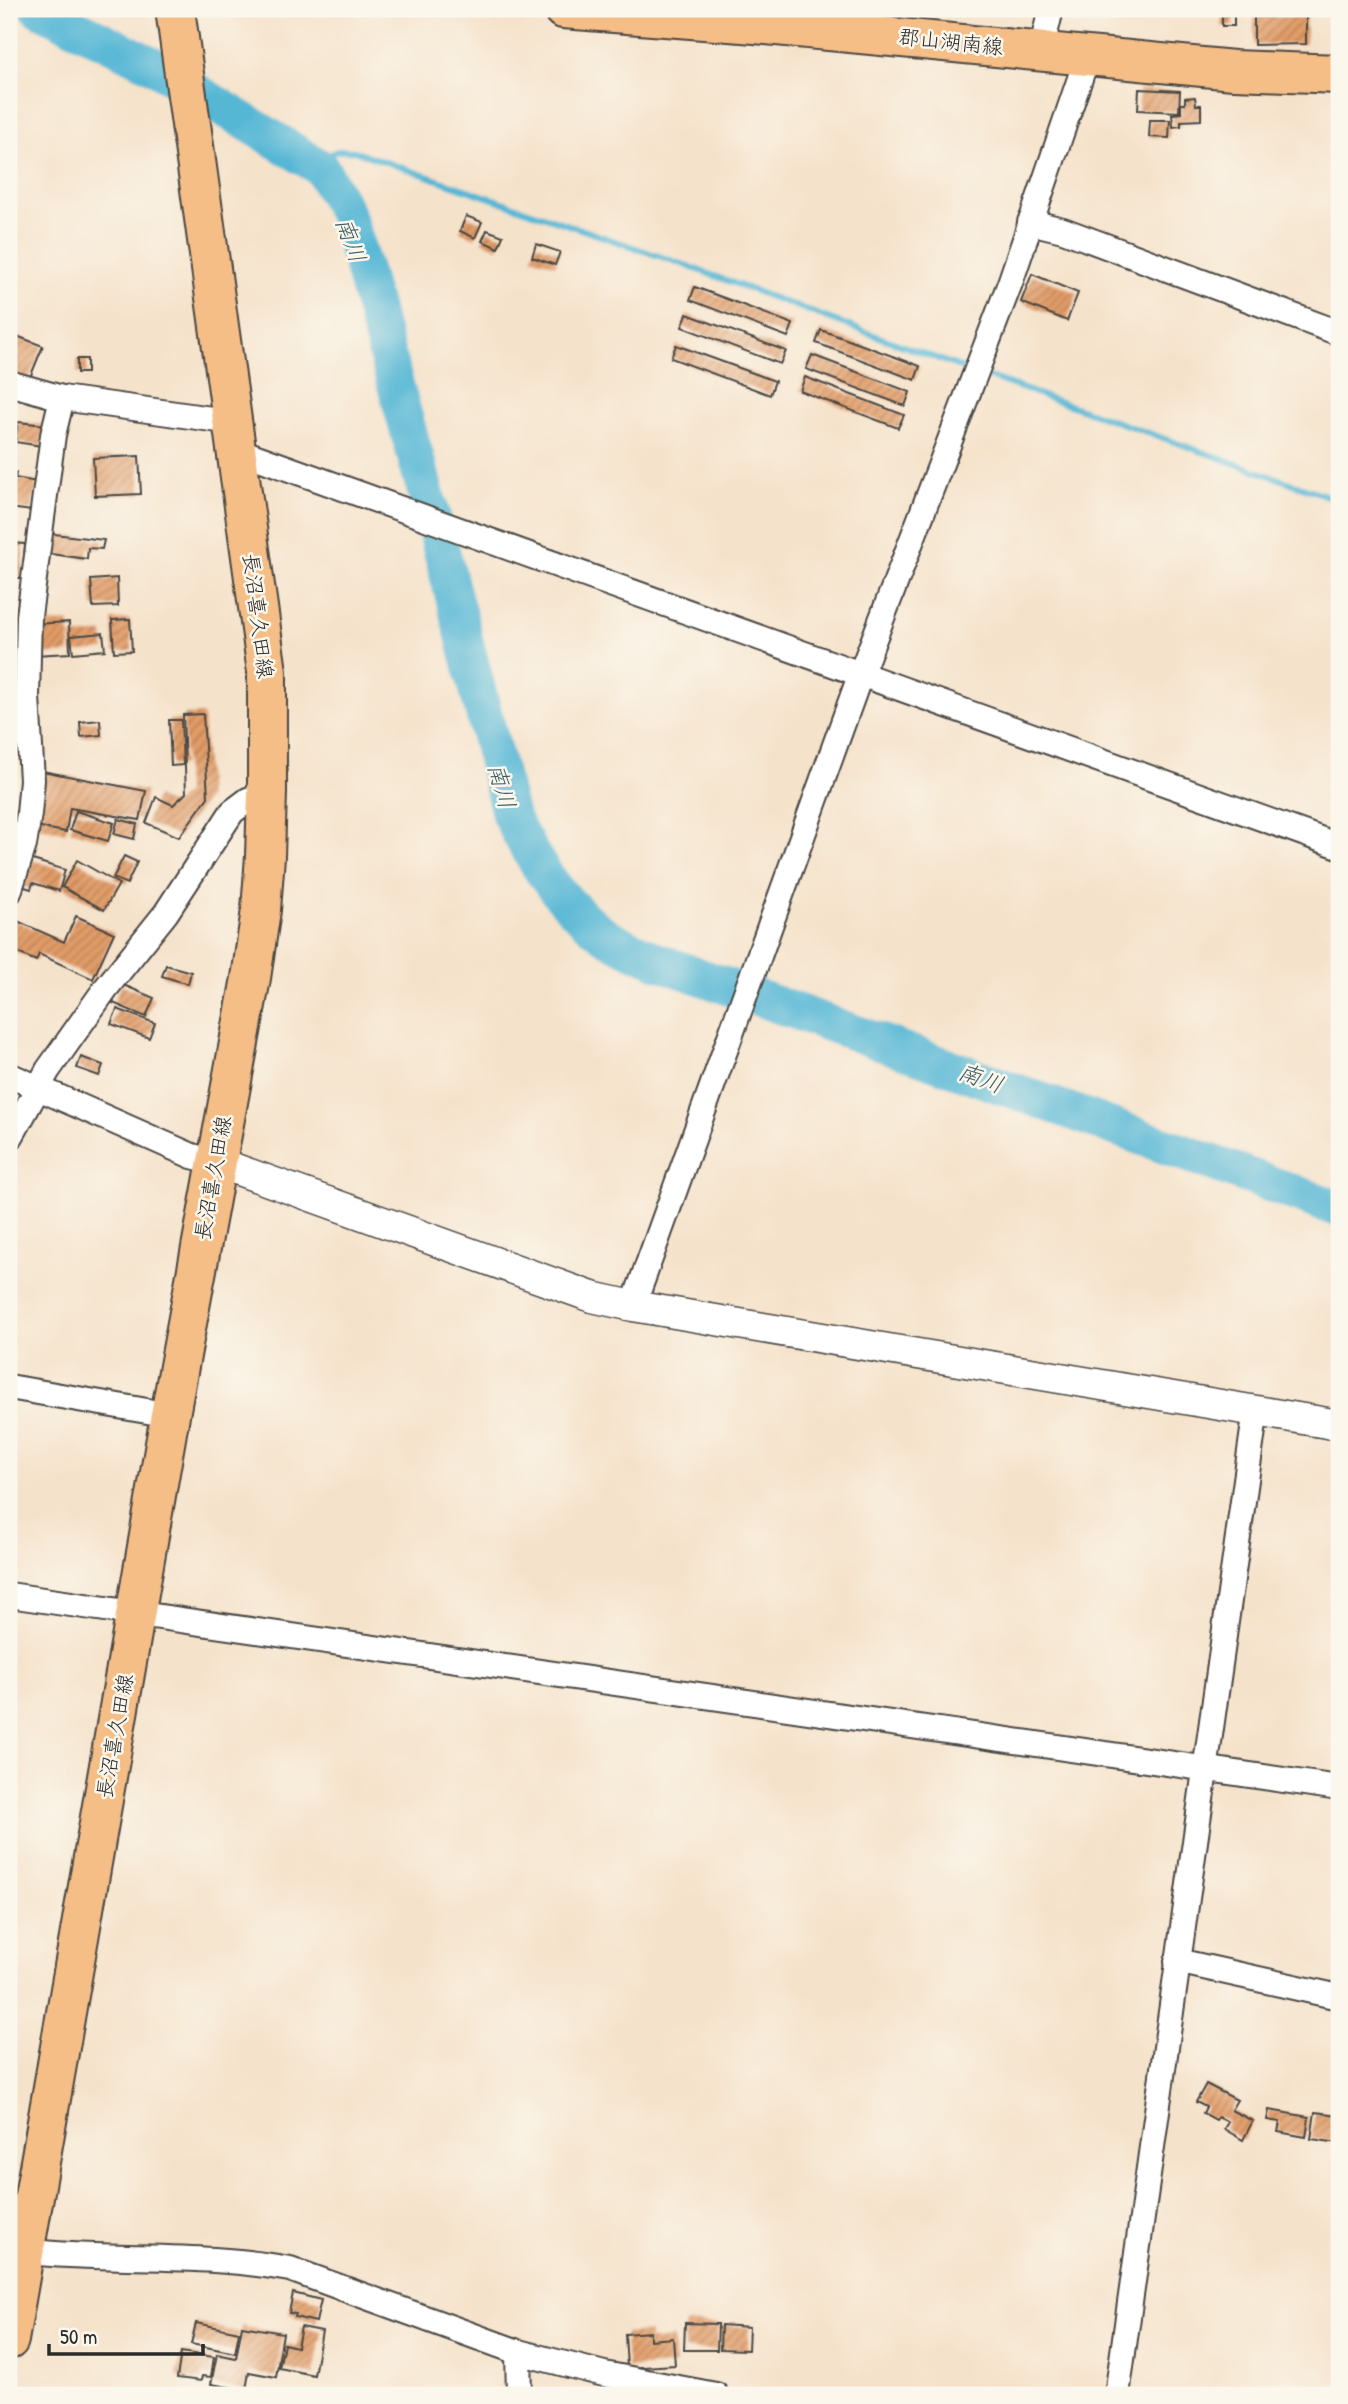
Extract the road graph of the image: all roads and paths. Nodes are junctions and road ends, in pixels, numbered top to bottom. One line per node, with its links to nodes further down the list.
1 (175, 9): 12 (main road, 長沼喜久田線)
2 (563, 9): 4 (main road, 郡山湖南線)
3 (1051, 9): 5 (street)
4 (612, 11): 5 (main road, 郡山湖南線)
5 (1041, 51): 6 (main road, 郡山湖南線)
6 (1088, 55): 7 (main road, 郡山湖南線); 8 (street)
7 (1339, 74)
8 (1030, 222): 9 (street); 13 (street)
9 (1339, 333)
10 (9, 383): 11 (street)
11 (62, 398): 12 (street); 14 (street)
12 (234, 438): 13 (street); 15 (main road, 長沼喜久田線)
13 (861, 673): 16 (street); 22 (street)
14 (18, 697): 17 (street)
15 (267, 793): 19 (street); 21 (main road, 長沼喜久田線)
16 (1339, 846)
17 (9, 892)
18 (9, 1075): 19 (street)
19 (36, 1088): 20 (street); 21 (street)
20 (9, 1140)
21 (216, 1162): 22 (street); 25 (main road, 長沼喜久田線)
22 (634, 1306): 24 (street)
23 (9, 1387): 25 (street)
24 (1256, 1409): 26 (street); 29 (street)
25 (170, 1415): 28 (main road, 長沼喜久田線)
26 (1339, 1425)
27 (9, 1595): 28 (street)
28 (136, 1613): 29 (street); 33 (main road, 長沼喜久田線)
29 (1205, 1768): 30 (street); 31 (street)
30 (1339, 1788)
31 (1177, 1961): 32 (street); 38 (street)
32 (1339, 1997)
33 (17, 2250): 34 (main road, 長沼喜久田線); 35 (street)
34 (9, 2340)
35 (518, 2352): 36 (street); 37 (street)
36 (519, 2395)
37 (716, 2395)
38 (1117, 2395)

